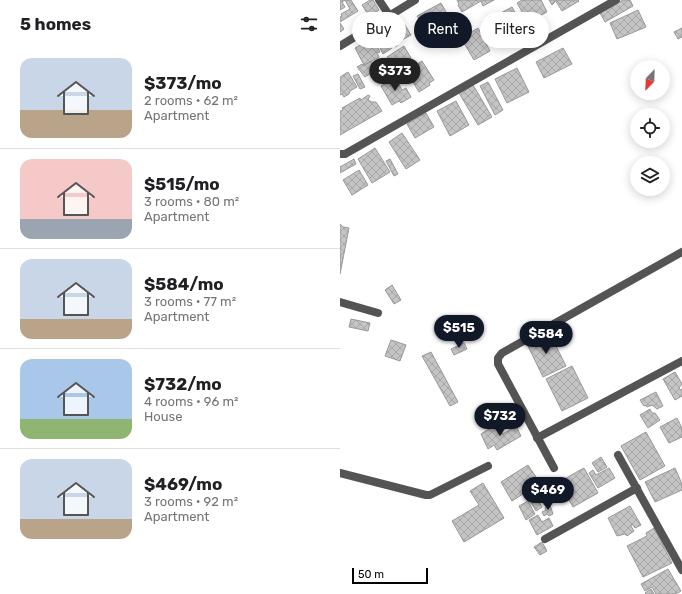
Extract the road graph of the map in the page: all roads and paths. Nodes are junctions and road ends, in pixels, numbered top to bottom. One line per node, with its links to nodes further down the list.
1 (379, 0): 4 (street)
2 (415, 0): 5 (street)
3 (616, 0): 8 (street)
4 (387, 12)
5 (394, 12)
6 (352, 38): 7 (street)
7 (340, 46)
8 (340, 154)
9 (682, 252): 13 (street)
10 (340, 302): 11 (street)
11 (378, 313)
12 (682, 361): 13 (street)
13 (537, 438): 16 (street)
14 (618, 454): 18 (street)
15 (488, 466): 17 (street)
16 (554, 468)
17 (340, 473)
18 (637, 488): 19 (street); 20 (street)
19 (545, 539)
20 (682, 570)

